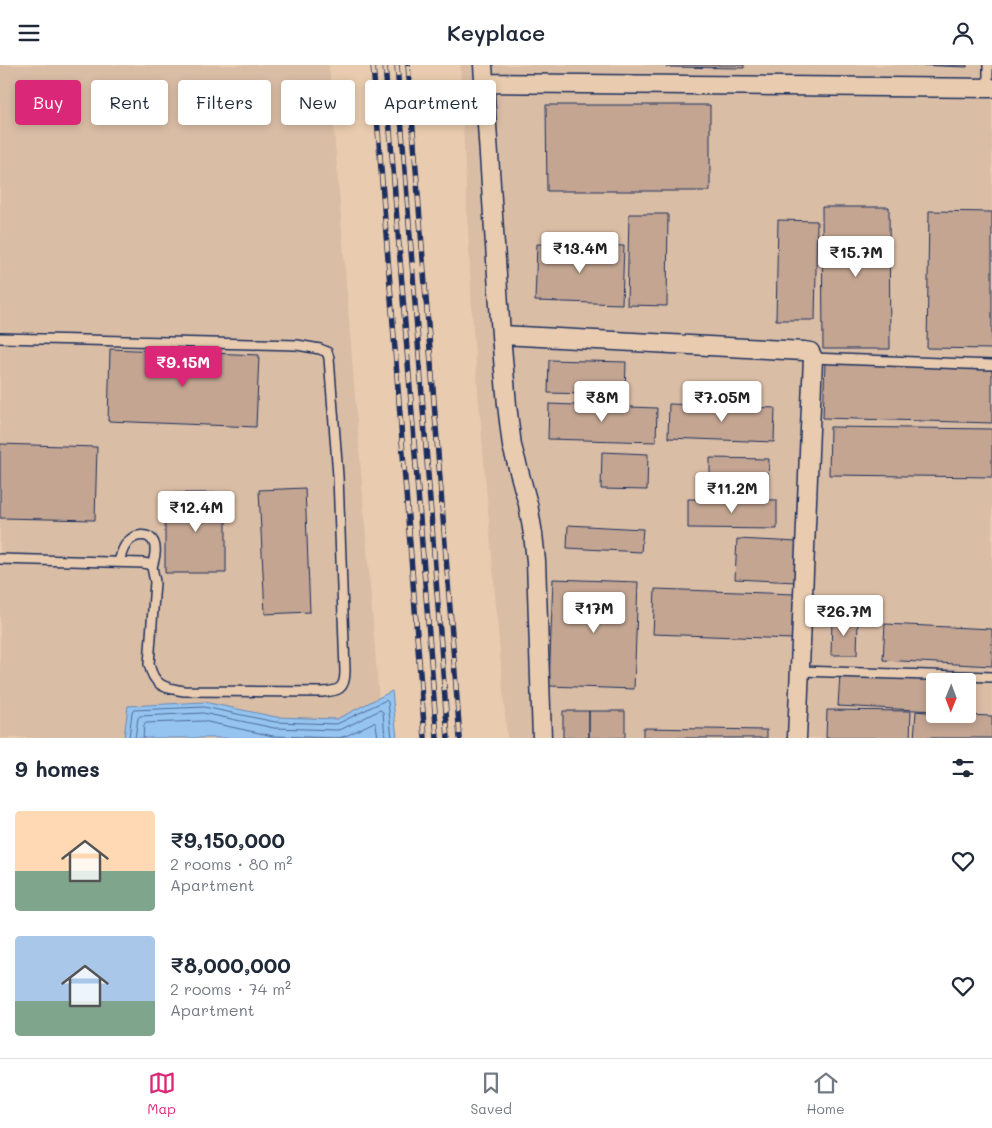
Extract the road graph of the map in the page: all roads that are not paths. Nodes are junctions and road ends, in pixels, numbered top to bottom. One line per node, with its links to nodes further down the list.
1 (483, 65): 3 (street)
2 (988, 65): 5 (lane)
3 (484, 80)
4 (496, 83): 5 (street)
5 (990, 87)
6 (487, 125): 7 (street)
7 (501, 335): 9 (street); 16 (street)
8 (0, 338): 13 (lane)
9 (813, 358): 10 (lane); 14 (street)
10 (992, 365)
11 (0, 559): 12 (lane)
12 (119, 562): 13 (lane); 13 (lane)
13 (152, 567)
14 (800, 671): 15 (lane); 17 (street)
15 (992, 677)
16 (542, 738)
17 (797, 738)

